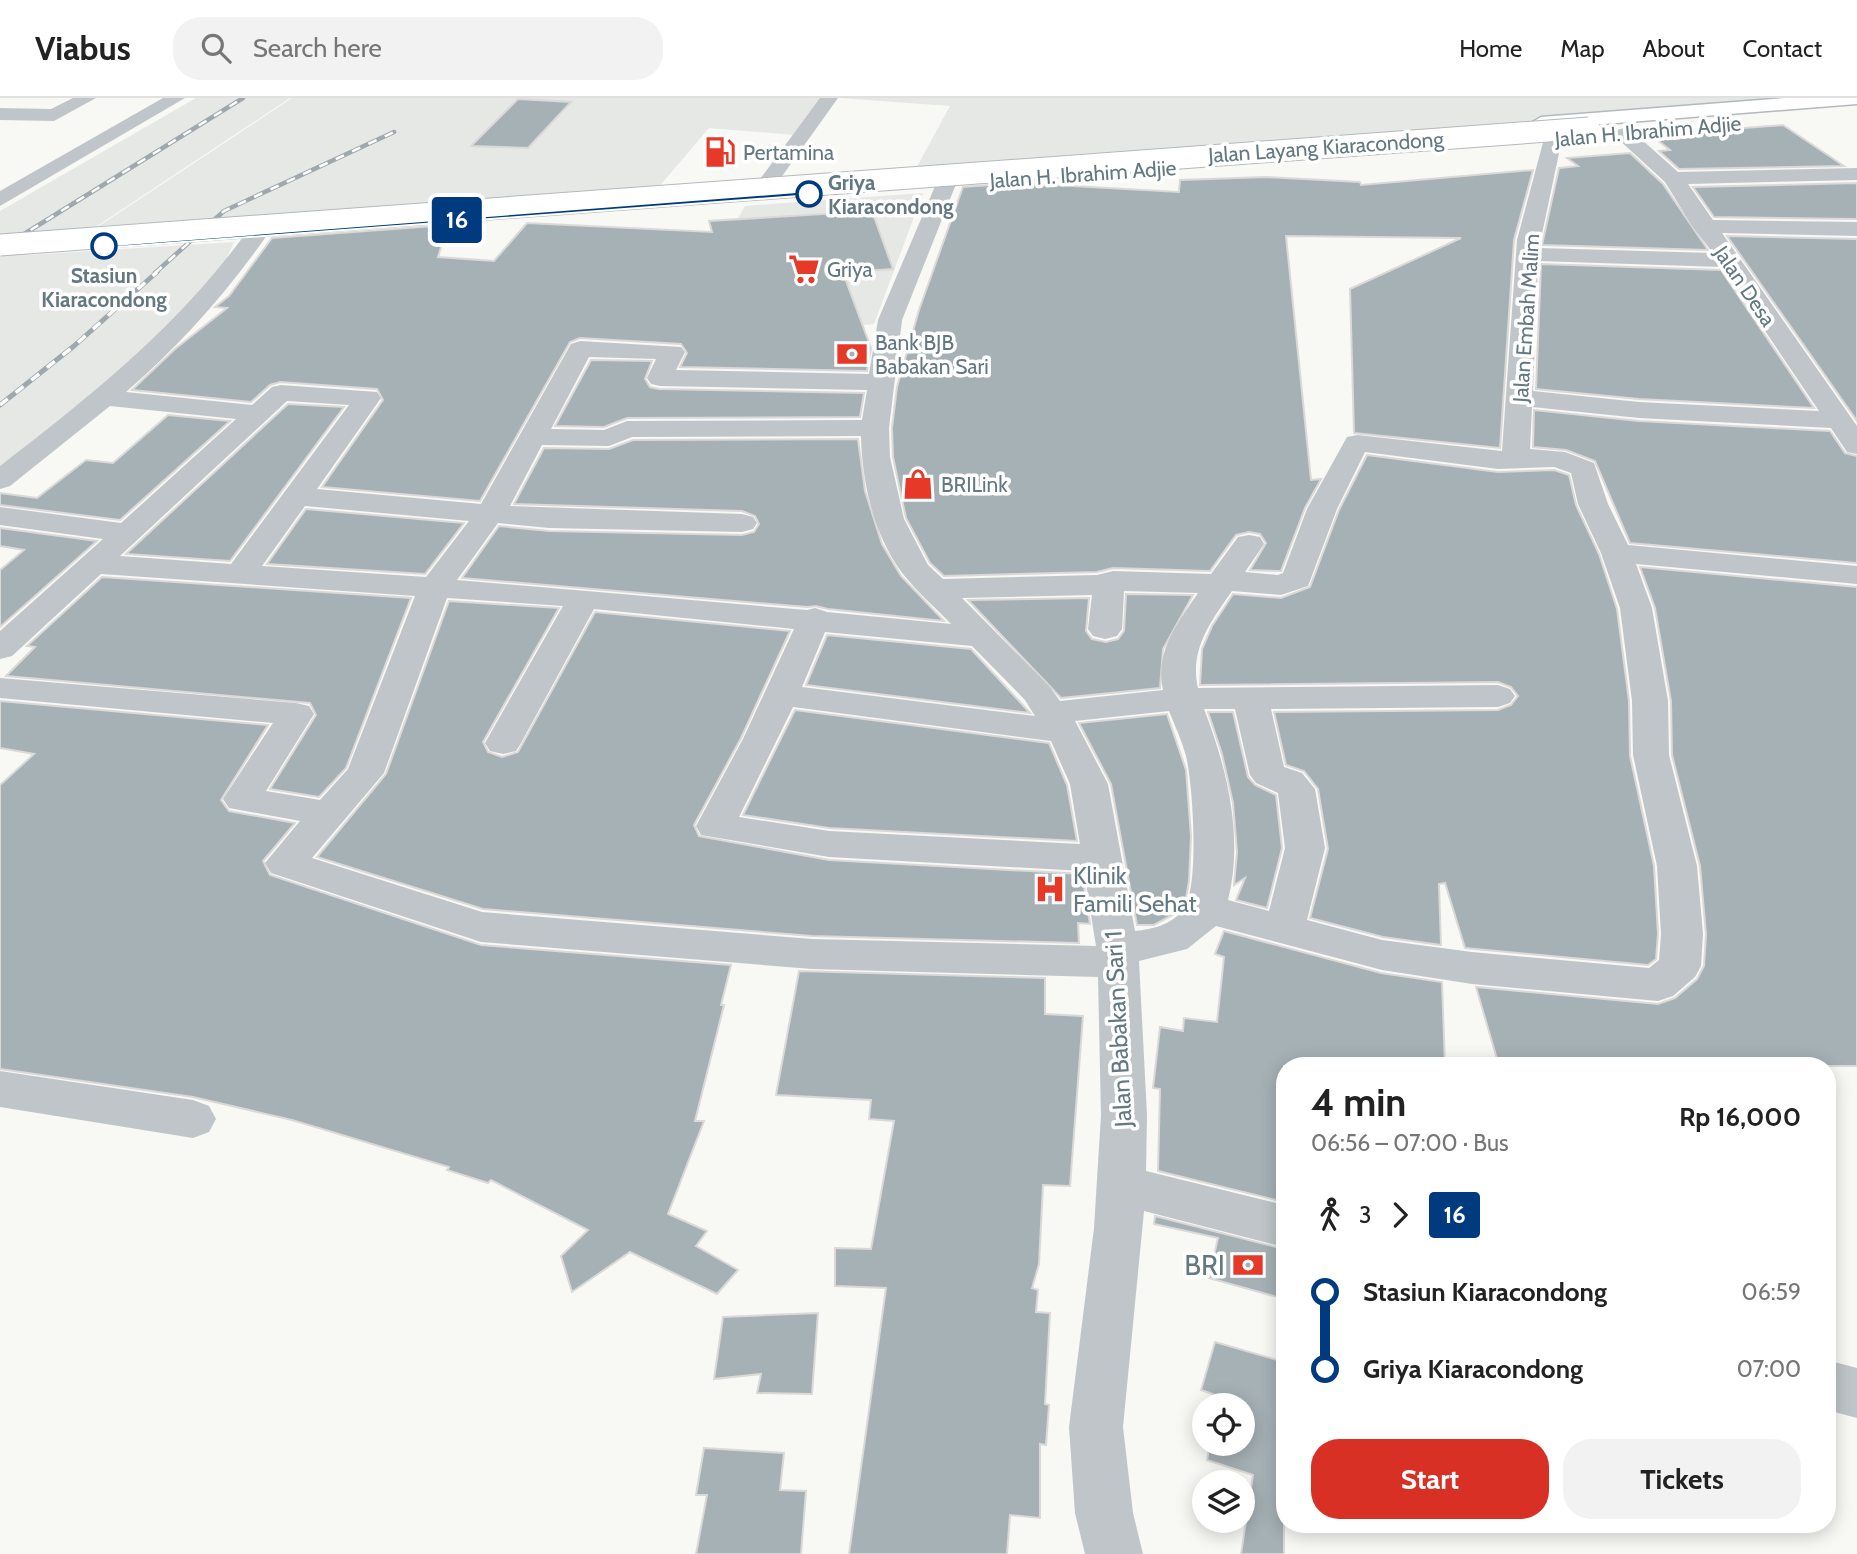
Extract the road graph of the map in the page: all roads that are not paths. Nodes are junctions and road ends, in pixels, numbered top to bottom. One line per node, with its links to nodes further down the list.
1 (87, 98): 8 (street)
2 (829, 98): 14 (street)
3 (129, 99): 4 (street)
4 (173, 100): 15 (street)
5 (1857, 107): 6 (main road, Jalan H. Ibrahim Adjie); 6 (main road, Jalan H. Ibrahim Adjie)
6 (1816, 110): 7 (main road, Jalan H. Ibrahim Adjie); 9 (main road); 9 (main road, Jalan H. Ibrahim Adjie)
7 (1665, 113): 9 (main road, Jalan Layang Kiaracondong); 12 (main road, Jalan H. Ibrahim Adjie)
8 (0, 114)
9 (1606, 129): 10 (main road, Jalan H. Ibrahim Adjie); 13 (street, Jalan Desa); 22 (main road, Jalan Layang Kiaracondong, bridge)
10 (1552, 139): 12 (main road, Jalan H. Ibrahim Adjie); 24 (street, Jalan Embah Malim)
11 (1857, 174): 13 (street)
12 (941, 176): 14 (main road, Jalan H. Ibrahim Adjie); 16 (main road, Jalan H. Ibrahim Adjie); 26 (street, Jalan Babakan Sari 1)
13 (1672, 178): 17 (street, Jalan Desa)
14 (768, 182): 16 (main road, Jalan H. Ibrahim Adjie)
15 (0, 200)
16 (570, 204): 19 (main road, Jalan H. Ibrahim Adjie); 20 (main road, Jalan H. Ibrahim Adjie)
17 (1703, 226): 18 (street); 25 (street, Jalan Desa)
18 (1857, 229)
19 (157, 234): 20 (main road, Jalan H. Ibrahim Adjie); 21 (main road, Jalan H. Ibrahim Adjie); 23 (main road, Jalan H. Ibrahim Adjie)
20 (256, 235): 28 (street)
21 (0, 238)
22 (0, 245)
23 (0, 253)
24 (1527, 254): 25 (street); 27 (street, Jalan Embah Malim)
25 (1727, 260): 30 (street, Jalan Desa)
26 (881, 382): 32 (street, Jalan Babakan Sari 1); 33 (street)
27 (1521, 397): 30 (street); 35 (street, Jalan Embah Malim)
28 (105, 398): 31 (street); 36 (street)
29 (1857, 401): 30 (street)
30 (1831, 410): 34 (street, Jalan Desa)
31 (256, 413): 37 (street); 41 (street)
32 (875, 428): 33 (street); 50 (street, Jalan Babakan Sari 1)
33 (532, 437): 38 (street)
34 (1857, 446)
35 (1516, 456): 43 (street); 48 (street)
36 (0, 480)
37 (297, 496): 38 (street); 45 (street)
38 (489, 514): 40 (street); 49 (street)
39 (0, 516): 41 (street)
40 (742, 523)
41 (127, 533): 44 (street)
42 (1249, 544): 48 (street)
43 (1617, 553): 46 (street); 66 (street)
44 (94, 564): 45 (street); 55 (street)
45 (240, 574): 49 (street)
46 (1857, 575)
47 (1109, 582): 48 (street); 50 (street); 53 (street)
48 (1224, 582): 59 (street)
49 (434, 589): 51 (street); 63 (street)
50 (933, 589): 54 (street, Jalan Babakan Sari 1)
51 (584, 598): 52 (street); 62 (street)
52 (815, 618): 54 (street); 57 (street)
53 (1105, 629)
54 (979, 637): 61 (street, Jalan Babakan Sari 1)
55 (0, 649)
56 (0, 688): 63 (street)
57 (780, 695): 61 (street); 64 (street)
58 (1498, 696): 60 (street)
59 (1181, 699): 60 (street); 61 (street); 65 (street)
60 (1251, 700): 66 (street)
61 (1058, 722): 64 (street, Jalan Babakan Sari 1)
62 (503, 743)
63 (330, 814): 67 (street)
64 (1103, 859): 67 (street, Jalan Babakan Sari 1)
65 (1205, 909): 66 (street); 67 (street)
66 (1283, 930)
67 (1118, 955): 70 (street, Jalan Babakan Sari 1)
68 (0, 1089): 69 (street)
69 (193, 1119)
70 (1121, 1185): 71 (street); 74 (street, Jalan Babakan Sari 1)
71 (1276, 1224)
72 (1836, 1387): 73 (street)
73 (1857, 1393)
74 (1114, 1554)

